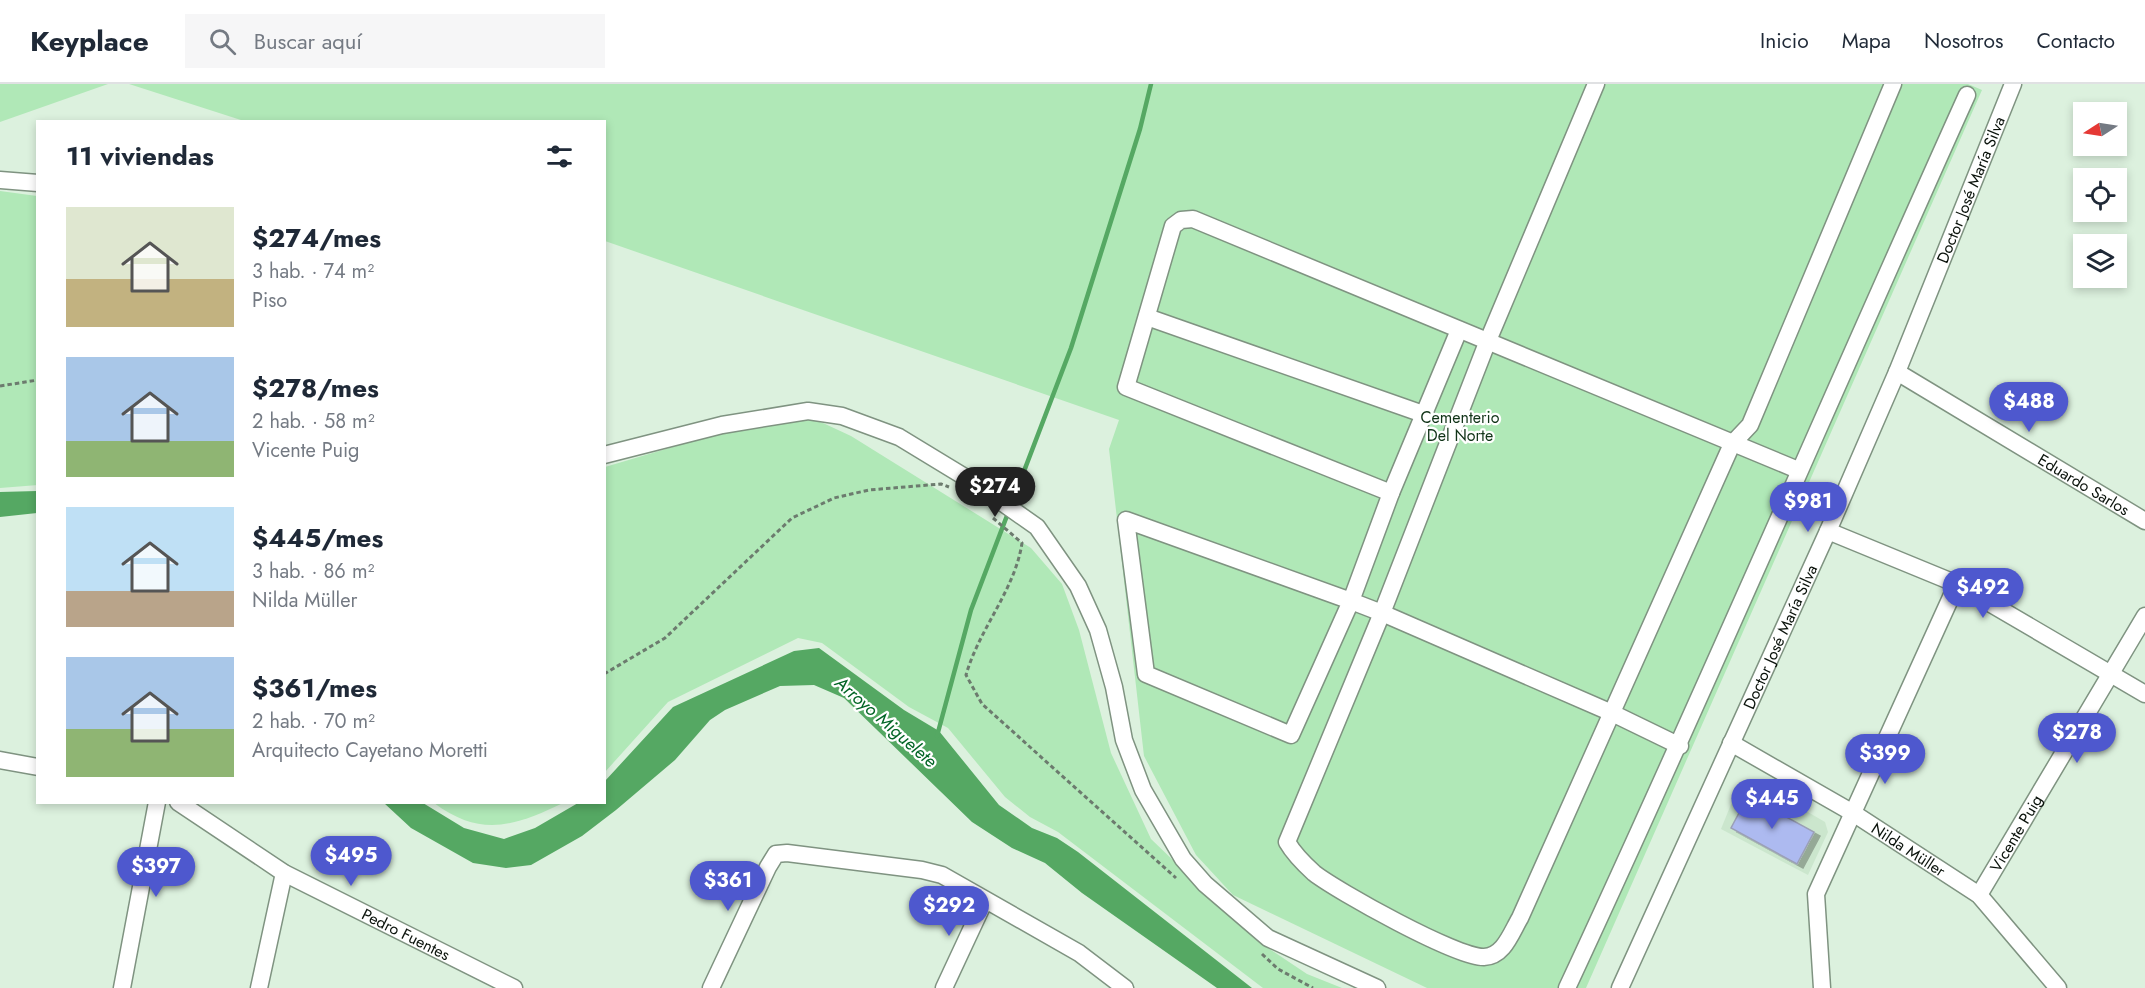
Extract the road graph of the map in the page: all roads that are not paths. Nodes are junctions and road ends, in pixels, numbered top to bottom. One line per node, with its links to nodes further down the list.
1 (1596, 84): 9 (street)
2 (1893, 84): 12 (street)
3 (2013, 84): 10 (street, Doctor José María Silva)
4 (1967, 95): 14 (street)
5 (0, 180): 6 (street)
6 (36, 183)
7 (1147, 317): 8 (street); 11 (street); 15 (street)
8 (1459, 330): 9 (street); 11 (street)
9 (1487, 343): 12 (street); 20 (street)
10 (1897, 372): 16 (street, Eduardo Sarlos); 17 (street, Doctor José María Silva)
11 (1426, 415): 15 (street)
12 (1732, 444): 14 (street); 24 (street)
13 (606, 454): 42 (street)
14 (1798, 470): 26 (street)
15 (1391, 493): 19 (street)
16 (2145, 521)
17 (1828, 531): 18 (street); 25 (street, Doctor José María Silva)
18 (1957, 584): 22 (street); 31 (street)
19 (1351, 601): 19 (street); 20 (street)
20 (1383, 613): 24 (street); 24 (street)
21 (2145, 616): 22 (street, Vicente Puig)
22 (2111, 674): 23 (street); 33 (street, Vicente Puig)
23 (2145, 694)
24 (1612, 714): 26 (street)
25 (1731, 743): 31 (street, Nilda Müller); 44 (street, Doctor José María Silva)
26 (1680, 746): 43 (street)
27 (0, 760): 28 (street)
28 (36, 767)
29 (157, 804): 36 (street)
30 (181, 804): 32 (street, Pedro Fuentes)
31 (1853, 813): 33 (street, Nilda Müller); 45 (street)
32 (284, 873): 35 (street, Pedro Fuentes); 37 (street)
33 (1979, 894): 46 (street, Nilda Müller)
34 (985, 900): 39 (street); 40 (street); 41 (street)
35 (482, 980): 38 (street, Pedro Fuentes)
36 (122, 988)
37 (259, 988)
38 (514, 988)
39 (711, 988)
40 (944, 988)
41 (1125, 988)
42 (1377, 988)
43 (1567, 988)
44 (1620, 988)
45 (1822, 988)
46 (2058, 988)

